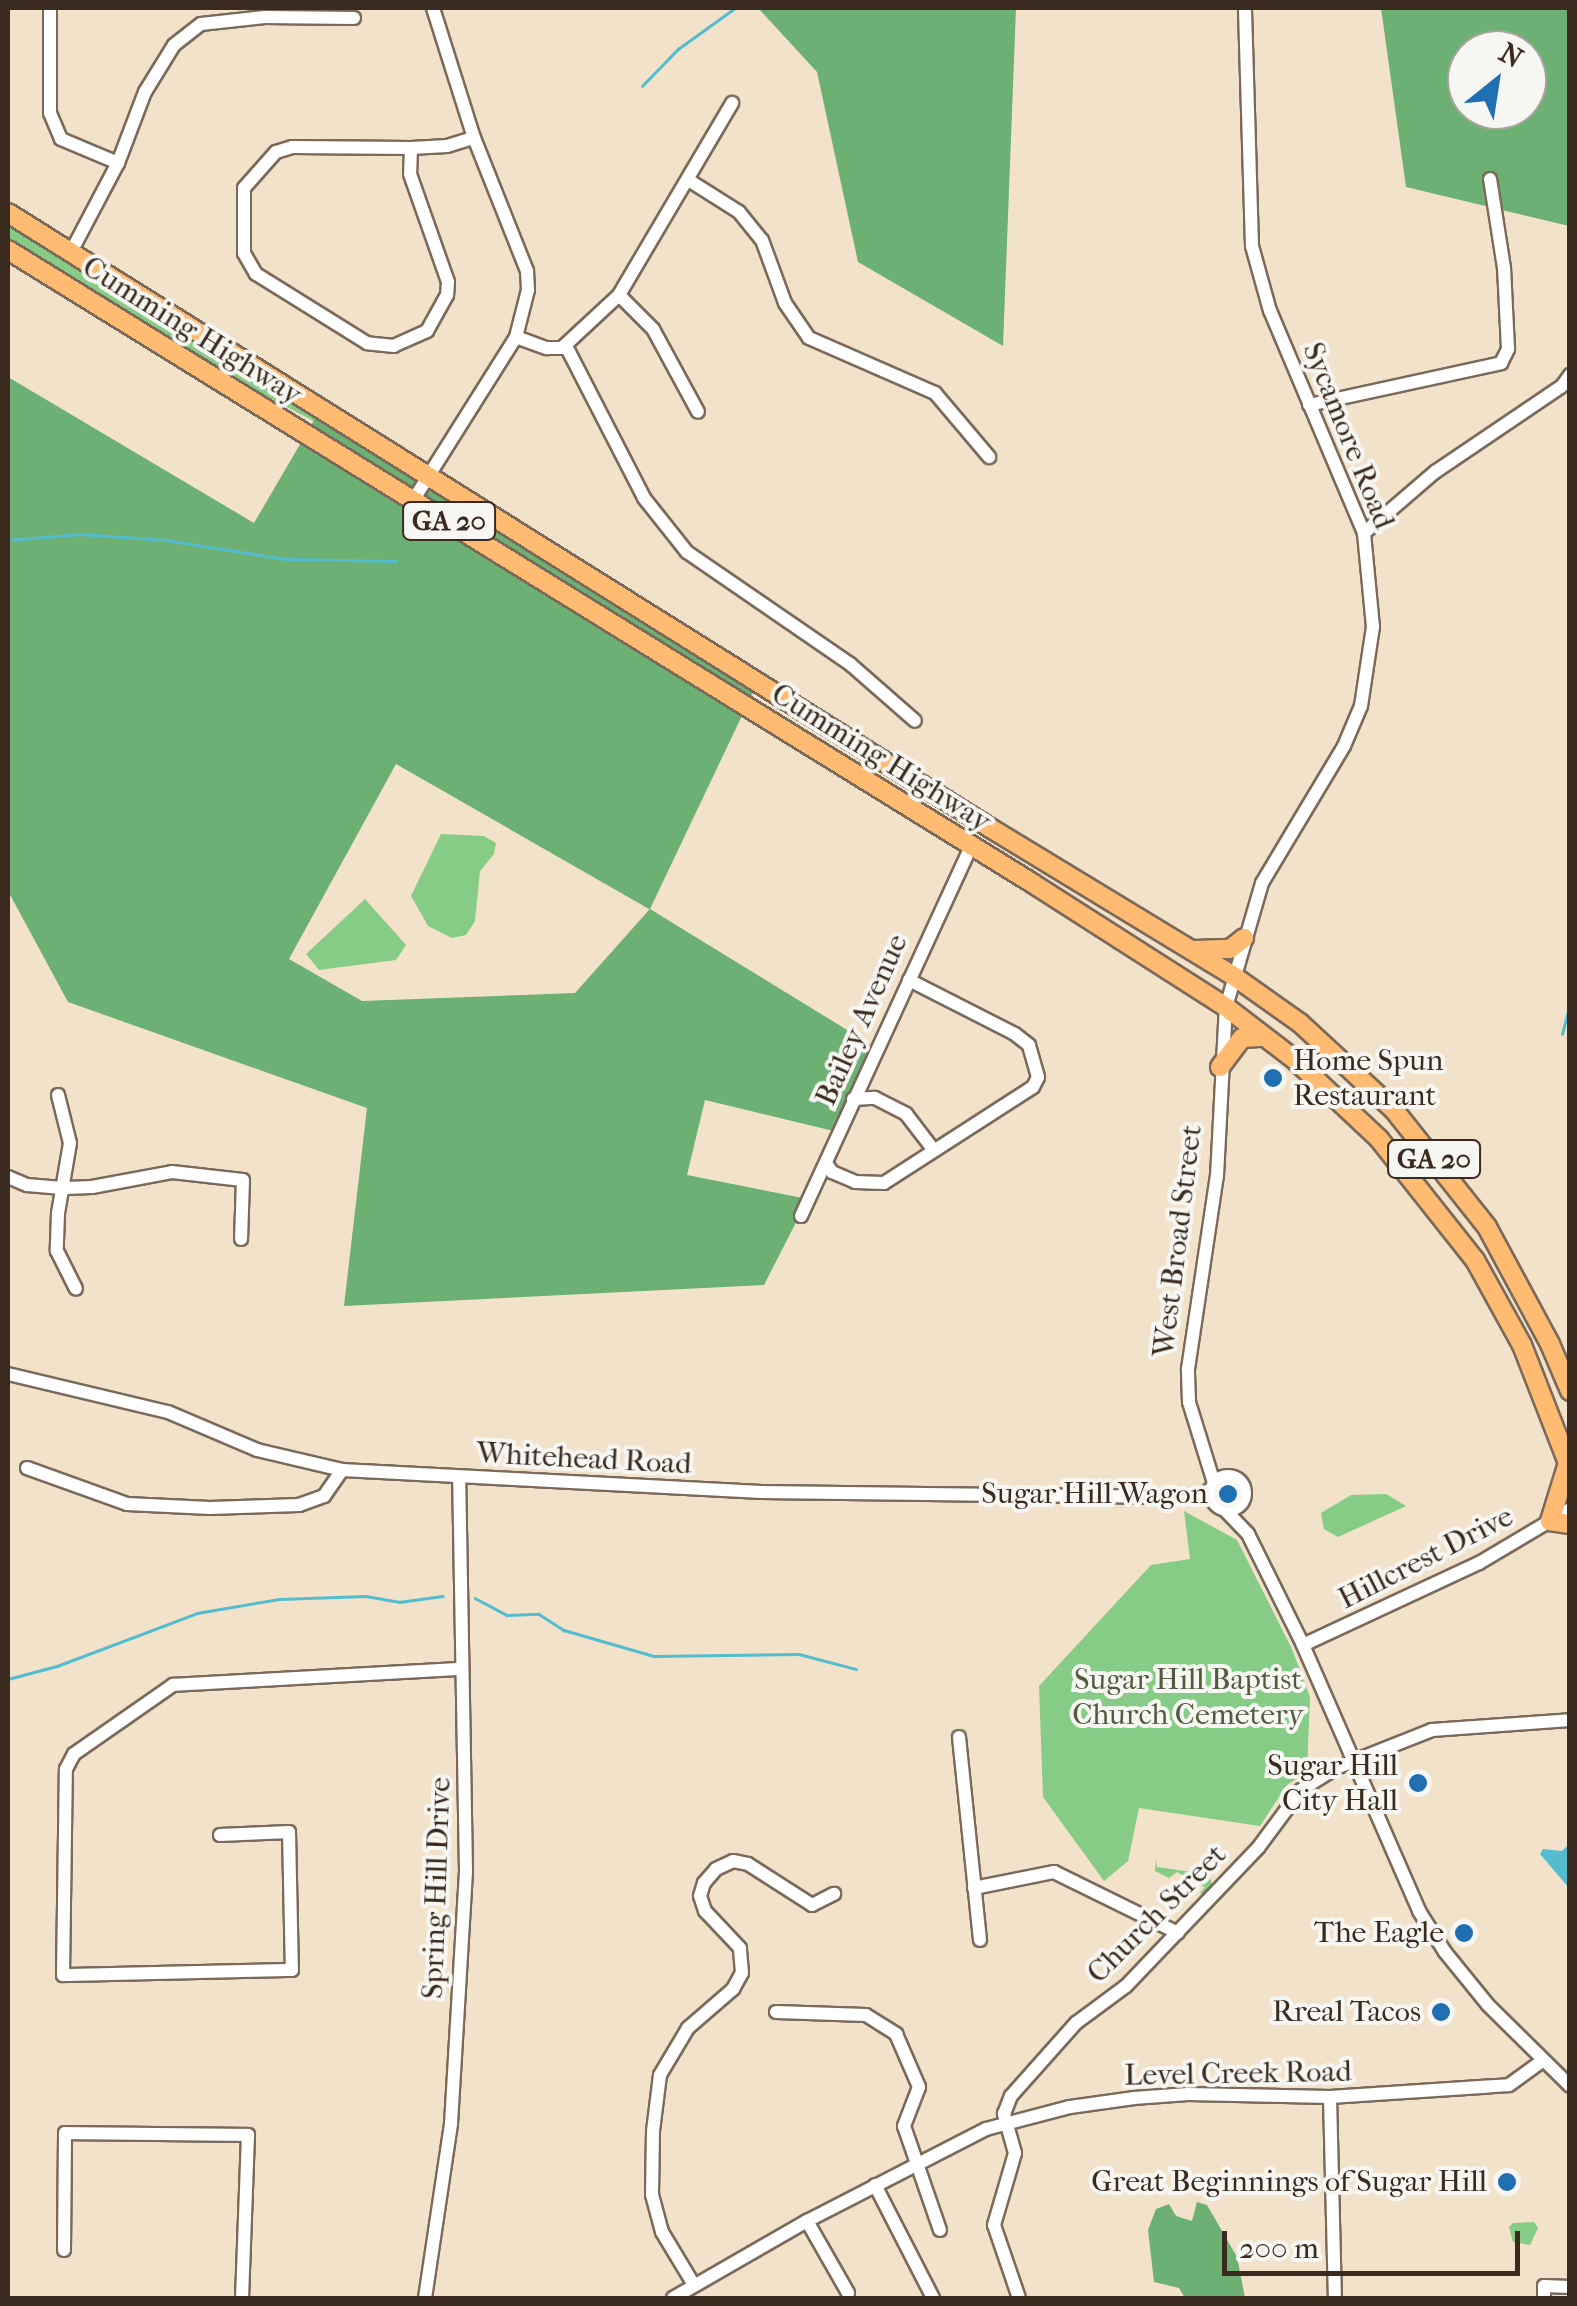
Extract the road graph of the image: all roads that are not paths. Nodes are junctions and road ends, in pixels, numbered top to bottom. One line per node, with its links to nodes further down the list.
1 (50, 8): 9 (street)
2 (433, 8): 7 (street)
3 (1245, 8): 19 (street, Sycamore Road)
4 (331, 13): 5 (street); 9 (street)
5 (354, 18)
6 (732, 103): 11 (street)
7 (474, 138): 8 (street); 16 (street)
8 (411, 148): 8 (street)
9 (118, 163): 14 (street)
10 (1490, 179): 19 (street)
11 (690, 181): 15 (street); 21 (street)
12 (8, 213): 14 (highway, Cumming Highway / GA 20)
13 (8, 250): 23 (highway, Cumming Highway / GA 20)
14 (71, 252): 22 (highway, Cumming Highway / GA 20)
15 (619, 295): 17 (street); 20 (street)
16 (516, 337): 17 (street); 22 (street)
17 (566, 346): 25 (street)
18 (1570, 375): 24 (street)
19 (1309, 406): 24 (street, Sycamore Road)
20 (698, 412)
21 (989, 457)
22 (428, 476): 23 (street); 28 (highway, Cumming Highway / GA 20)
23 (414, 499): 26 (highway, Cumming Highway / GA 20)
24 (1364, 532): 27 (street, Sycamore Road)
25 (916, 721)
26 (971, 846): 30 (street, Bailey Avenue); 31 (highway, Cumming Highway / GA 20)
27 (1244, 938): 28 (highway); 29 (street, Sycamore Road)
28 (1190, 949): 29 (highway, Cumming Highway / GA 20)
29 (1236, 976): 31 (street, West Broad Street); 44 (highway, Cumming Highway / GA 20)
30 (909, 980): 35 (street, Bailey Avenue); 36 (street)
31 (1226, 1007): 32 (highway, Cumming Highway / GA 20); 33 (street, West Broad Street)
32 (1265, 1038): 33 (highway); 46 (highway, Cumming Highway / GA 20)
33 (1220, 1066): 45 (street, West Broad Street)
34 (58, 1094): 39 (street)
35 (853, 1098): 36 (street); 37 (street, Bailey Avenue)
36 (933, 1149): 37 (street)
37 (826, 1164): 40 (street, Bailey Avenue)
38 (8, 1177): 39 (street)
39 (65, 1188): 41 (street); 42 (street)
40 (801, 1216)
41 (240, 1238)
42 (76, 1289)
43 (8, 1374): 48 (street, Whitehead Road)
44 (1570, 1391)
45 (1207, 1450): 49 (street, West Broad Street); 51 (street, West Broad Street)
46 (1568, 1466): 56 (highway)
47 (27, 1468): 48 (street)
48 (342, 1470): 50 (street, Whitehead Road)
49 (1233, 1477): 51 (street); 53 (street)
50 (459, 1478): 52 (street, Whitehead Road); 60 (street, Spring Hill Drive)
51 (1213, 1486): 52 (street, Whitehead Road); 54 (street)
52 (1174, 1496): 54 (street, Whitehead Road)
53 (1244, 1500): 54 (street); 58 (street)
54 (1220, 1507): 58 (street)
55 (1570, 1510): 56 (street, Hillcrest Drive)
56 (1550, 1521): 57 (highway); 59 (street, Hillcrest Drive)
57 (1570, 1524)
58 (1248, 1534): 59 (street)
59 (1302, 1646): 63 (street)
60 (461, 1671): 64 (street); 84 (street, Spring Hill Drive)
61 (1570, 1720): 63 (street, Church Street)
62 (959, 1737): 65 (street)
63 (1353, 1758): 67 (street, Church Street); 70 (street)
64 (220, 1835)
65 (974, 1888): 67 (street); 68 (street)
66 (834, 1894): 79 (street)
67 (1178, 1933): 73 (street, Church Street)
68 (980, 1940)
69 (776, 2012): 74 (street)
70 (1541, 2062): 71 (street); 72 (street, Level Creek Road)
71 (1570, 2086)
72 (1330, 2098): 73 (street, Level Creek Road); 88 (street)
73 (1005, 2119): 74 (street, Level Creek Road); 87 (street)
74 (916, 2162): 75 (street, Level Creek Road); 77 (street)
75 (875, 2184): 76 (street, Level Creek Road); 86 (street)
76 (807, 2221): 79 (street, Level Creek Road); 82 (street)
77 (940, 2230)
78 (64, 2250): 83 (street)
79 (694, 2285): 85 (street, Level Creek Road)
80 (1570, 2287): 81 (street)
81 (1544, 2292)
82 (848, 2293)
83 (242, 2298)
84 (425, 2298)
85 (673, 2298)
86 (933, 2298)
87 (1019, 2298)
88 (1335, 2298)

